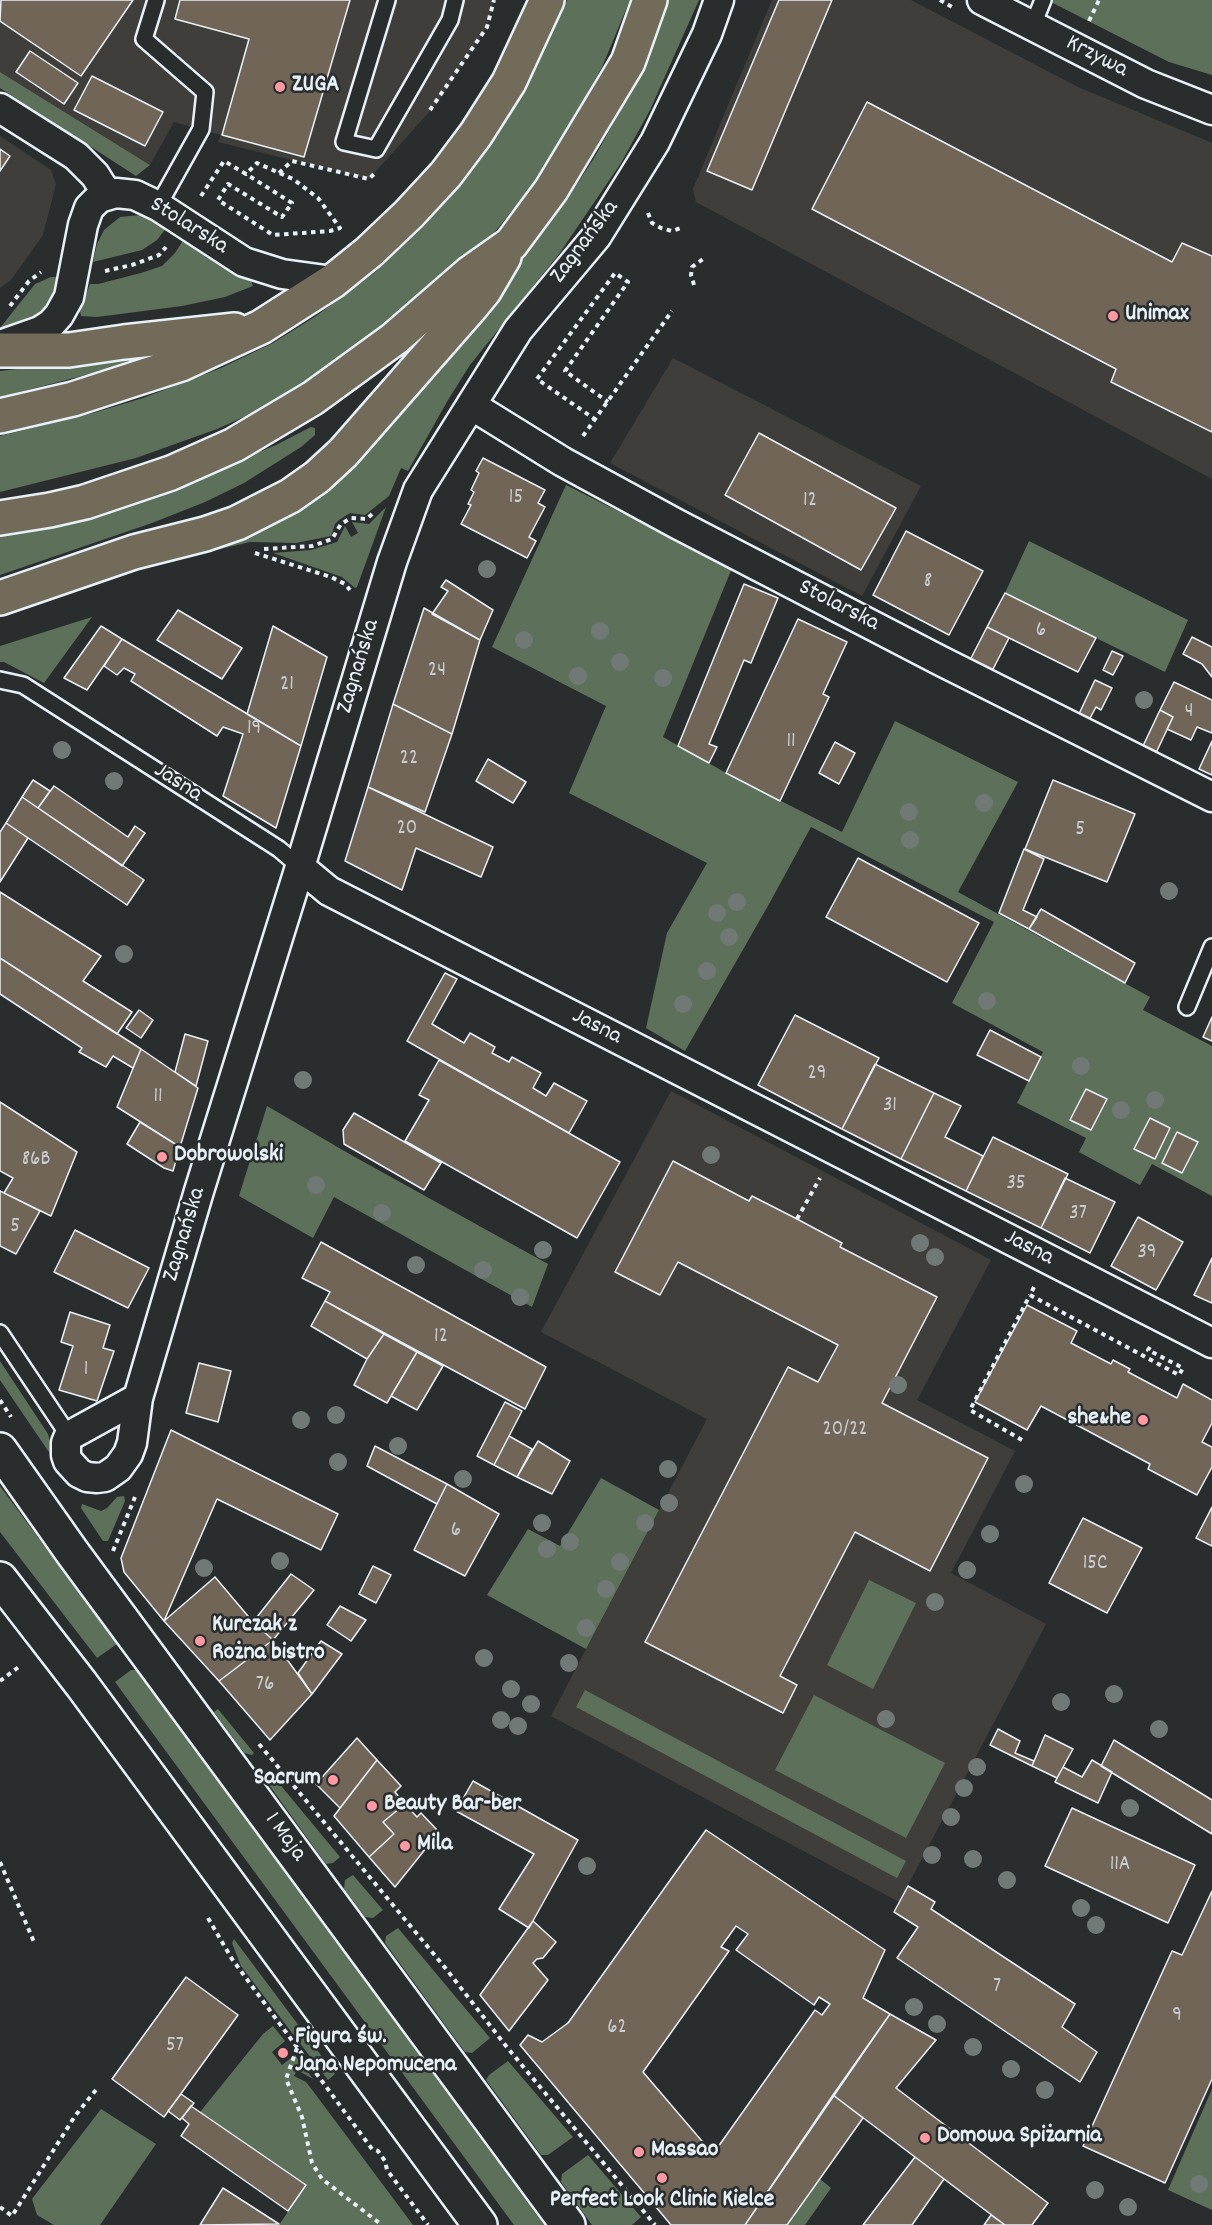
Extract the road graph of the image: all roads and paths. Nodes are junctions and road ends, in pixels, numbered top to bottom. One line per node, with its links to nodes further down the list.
1 (156, 0): 16 (lane)
2 (387, 0): 3 (lane)
3 (455, 0)
4 (546, 0): 22 (main road)
5 (650, 0): 18 (main road)
6 (719, 0): 29 (street, Zagnańska)
7 (982, 0): 9 (street, Krzywa)
8 (1099, 0): 10 (path)
9 (1038, 13): 12 (street, Krzywa)
10 (1084, 30)
11 (0, 108): 14 (street)
12 (1212, 110)
13 (246, 174): 13 (path); 15 (path)
14 (107, 194): 16 (street, Stolarska); 27 (street)
15 (196, 203)
16 (158, 206): 22 (street, Stolarska)
17 (171, 241): 21 (path)
18 (511, 244): 33 (main road); 36 (main road)
19 (703, 259): 23 (path)
20 (48, 266): 24 (path)
21 (99, 273)
22 (333, 281): 26 (main road)
23 (694, 285)
24 (8, 309)
25 (672, 311): 28 (path)
26 (261, 327): 27 (main road); 30 (main road)
27 (0, 348)
28 (608, 402): 31 (path); 31 (path)
29 (471, 405): 38 (street, Stolarska); 39 (street, Zagnańska)
30 (0, 416)
31 (596, 420): 32 (path)
32 (577, 443)
33 (0, 518)
34 (248, 551): 35 (path)
35 (353, 594)
36 (0, 598)
37 (0, 680): 39 (lane, Jasna)
38 (1212, 796)
39 (300, 867): 47 (street, Jasna); 49 (street, Zagnańska)
40 (1212, 947): 41 (lane)
41 (1187, 1007)
42 (824, 1171): 43 (path)
43 (797, 1219)
44 (1035, 1285): 45 (path)
45 (1030, 1295): 48 (path); 51 (path)
46 (0, 1333): 50 (lane)
47 (1212, 1343)
48 (1179, 1375)
49 (138, 1398): 50 (street); 50 (street, Zagnańska)
50 (69, 1436)
51 (1022, 1440)
52 (0, 1450): 68 (main road, 1 Maja)
53 (137, 1491): 54 (path)
54 (109, 1561)
55 (0, 1579): 67 (main road)
56 (20, 1666): 57 (path)
57 (0, 1681)
58 (257, 1742): 69 (path)
59 (0, 1862): 61 (path)
60 (207, 1916): 62 (path)
61 (34, 1942)
62 (297, 2047): 65 (path); 66 (path)
63 (96, 2090): 64 (path)
64 (0, 2207)
65 (382, 2225)
66 (428, 2225)
67 (480, 2225)
68 (568, 2225)
69 (655, 2225)

